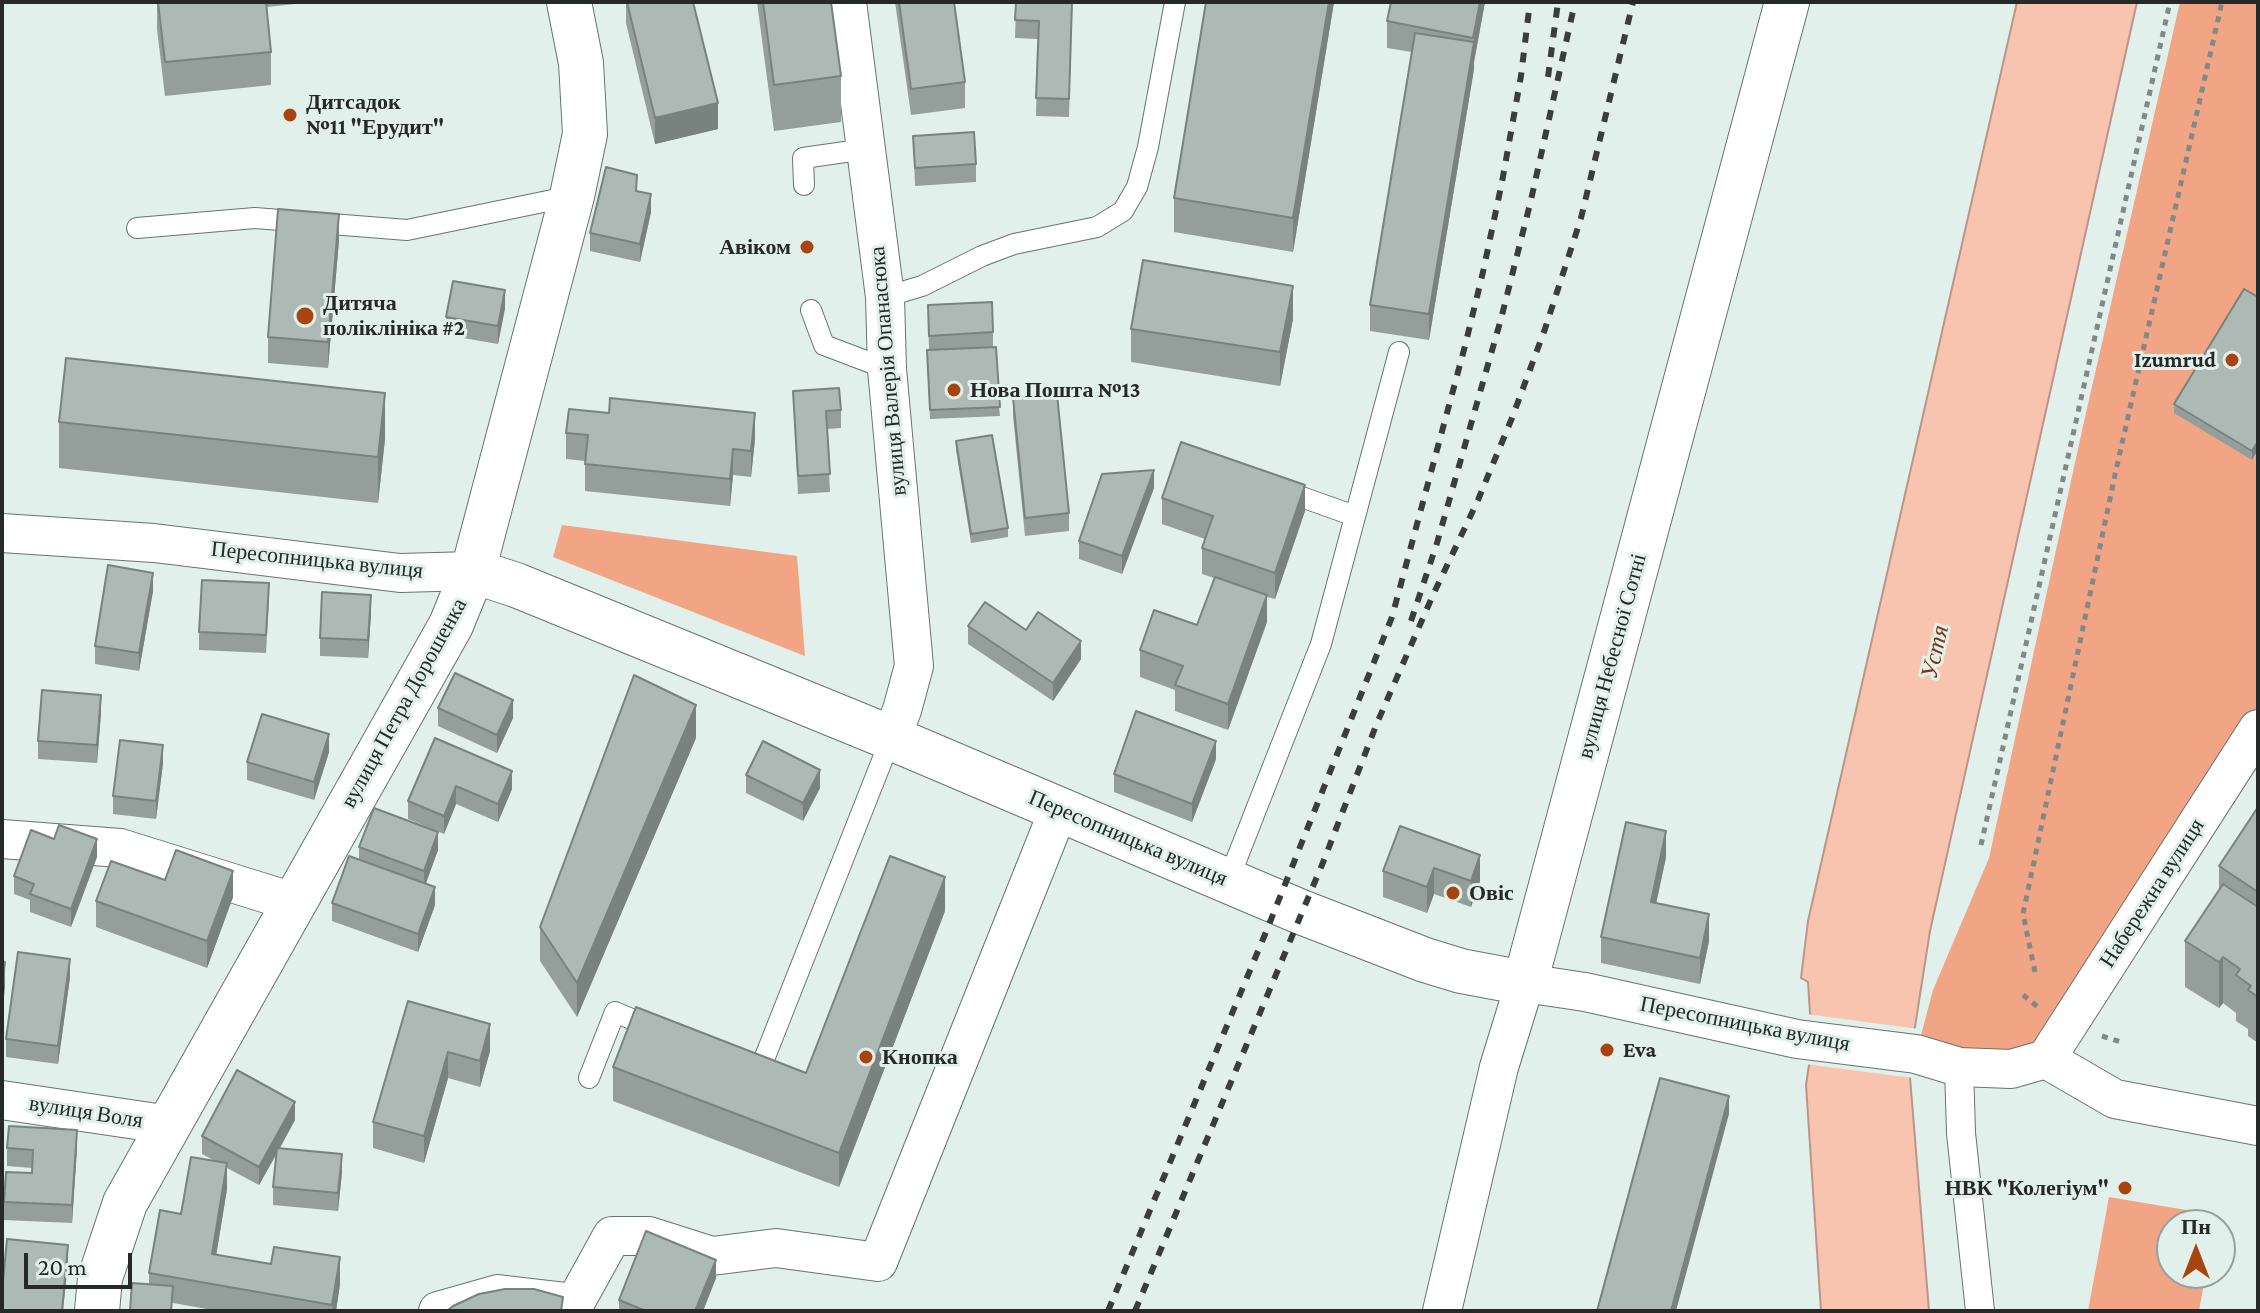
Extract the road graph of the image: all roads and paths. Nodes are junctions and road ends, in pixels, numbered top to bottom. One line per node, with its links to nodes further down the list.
1 (569, 2): 9 (street, вулиця Петра Дорошенка)
2 (847, 2): 7 (street, вулиця Валерія Опанасюка)
3 (1175, 2): 11 (lane)
4 (1787, 2): 27 (street, вулиця Небесної Сотні)
5 (2170, 2): 23 (path)
6 (2222, 2): 26 (path)
7 (866, 149): 8 (lane); 11 (street, вулиця Валерія Опанасюка)
8 (804, 185)
9 (572, 196): 10 (lane); 18 (street, вулиця Петра Дорошенка)
10 (137, 228)
11 (885, 297): 14 (street, вулиця Валерія Опанасюка)
12 (811, 310): 14 (lane)
13 (1399, 352): 16 (lane)
14 (887, 369): 20 (street, вулиця Валерія Опанасюка)
15 (1257, 481): 16 (lane)
16 (1355, 516): 24 (lane)
17 (2, 533): 18 (street, Пересопницька вулиця)
18 (473, 571): 20 (street, Пересопницька вулиця); 25 (street, вулиця Петра Дорошенка)
19 (2258, 729): 33 (street, Набережна вулиця)
20 (891, 738): 21 (street, Пересопницька вулиця); 34 (lane)
21 (1059, 809): 24 (street, Пересопницька вулиця); 41 (street)
22 (2, 839): 25 (street)
23 (1981, 845)
24 (1228, 881): 27 (street, Пересопницька вулиця)
25 (293, 902): 38 (street, вулиця Петра Дорошенка)
26 (2035, 972)
27 (1525, 983): 35 (street, Пересопницька вулиця); 42 (street, вулиця Небесної Сотні)
28 (2023, 995): 29 (path)
29 (2040, 1009)
30 (672, 1036): 36 (lane)
31 (2101, 1036): 32 (path)
32 (2121, 1042)
33 (2046, 1059): 35 (street, Пересопницька вулиця); 39 (street)
34 (730, 1060)
35 (1959, 1067): 43 (street)
36 (589, 1078)
37 (2, 1100): 38 (street, вулиця Воля)
38 (170, 1125): 40 (street, вулиця Петра Дорошенка)
39 (2258, 1126)
40 (97, 1311)
41 (438, 1311)
42 (1442, 1311)
43 (1980, 1311)

